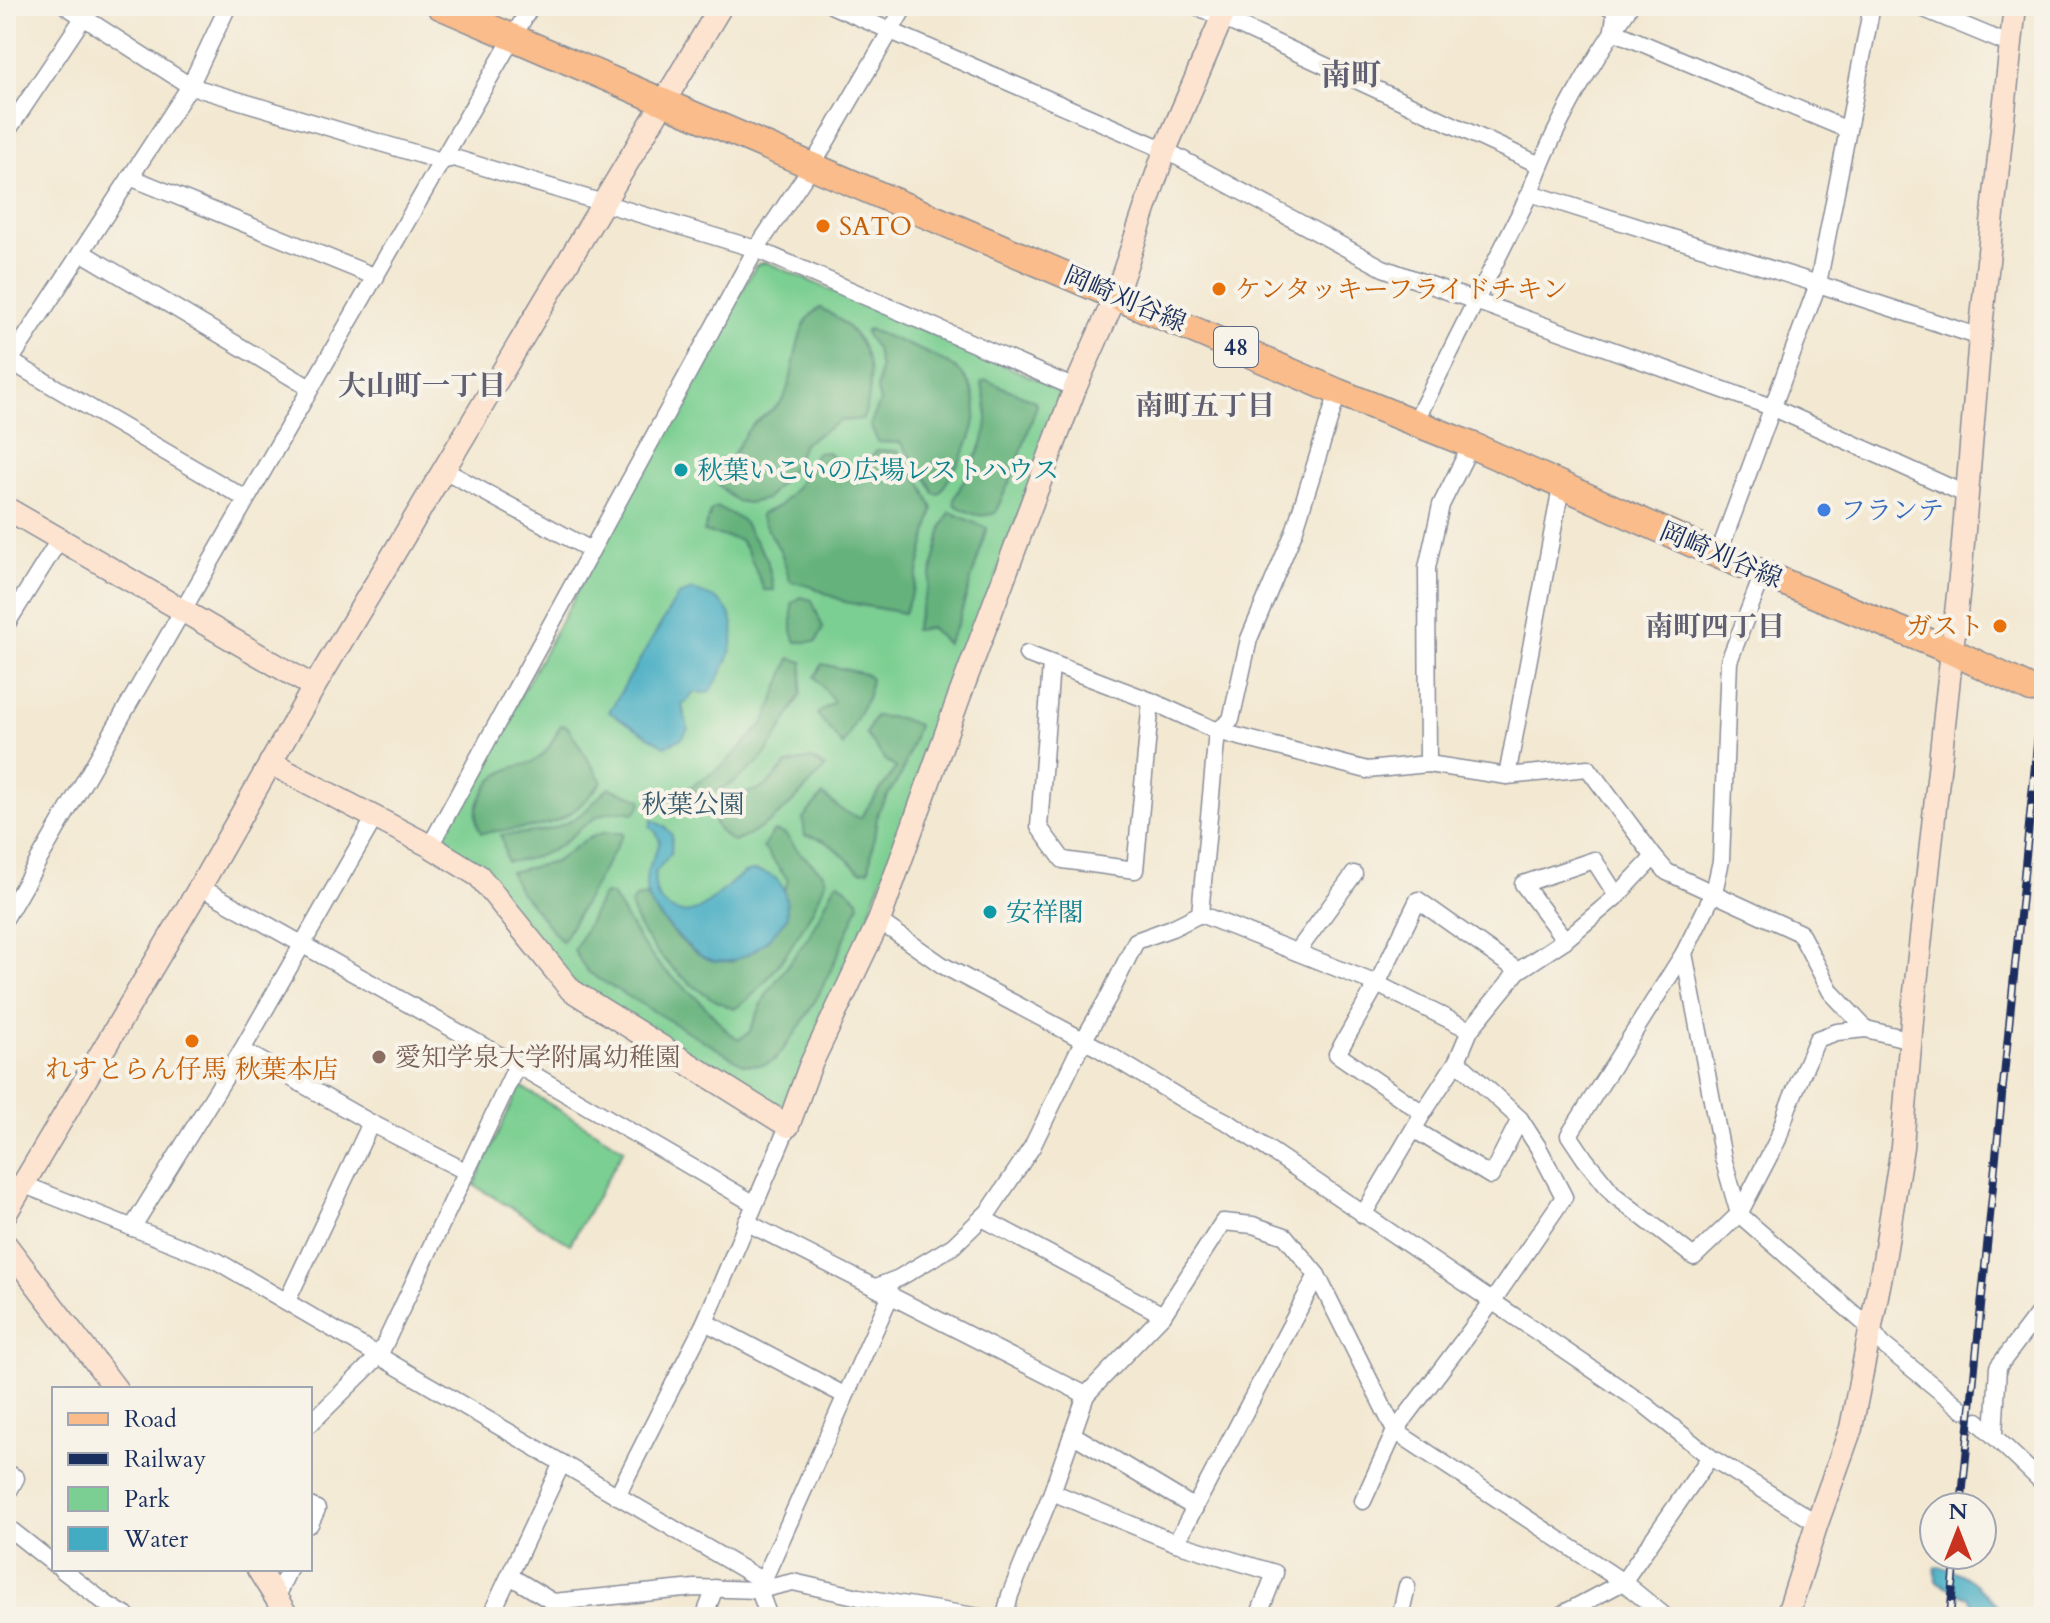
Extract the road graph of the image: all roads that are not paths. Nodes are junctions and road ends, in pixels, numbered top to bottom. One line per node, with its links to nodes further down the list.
1 (66, 6): 15 (street)
2 (228, 6): 20 (street)
3 (440, 6): 18 (main road, 岡崎刈谷線 / 48)
4 (531, 6): 18 (street)
5 (721, 6): 21 (street)
6 (833, 6): 17 (street)
7 (905, 6): 17 (street)
8 (1196, 6): 14 (street)
9 (1607, 6): 16 (street)
10 (1630, 6): 16 (street)
11 (1872, 6): 23 (street)
12 (1917, 6): 19 (street)
13 (2015, 6): 19 (street)
14 (1225, 12): 25 (street); 27 (street)
15 (83, 18): 20 (street); 22 (street)
16 (1613, 31): 23 (street); 27 (street)
17 (890, 32): 25 (street); 28 (street)
18 (512, 38): 21 (main road, 岡崎刈谷線 / 48); 26 (street)
19 (2011, 45): 38 (street)
20 (190, 86): 26 (street); 29 (street)
21 (664, 102): 28 (main road, 岡崎刈谷線 / 48); 31 (street)
22 (12, 112): 24 (street)
23 (1848, 130): 35 (street)
24 (6, 133)
25 (1165, 150): 36 (street); 37 (street)
26 (441, 161): 31 (street); 34 (street)
27 (1540, 165): 30 (street)
28 (812, 166): 32 (street); 36 (main road, 岡崎刈谷線 / 48)
29 (130, 177): 33 (street); 34 (street)
30 (1530, 193): 35 (street); 37 (street)
31 (603, 204): 32 (street); 46 (street)
32 (756, 249): 41 (street); 52 (street)
33 (81, 252): 39 (street); 40 (street)
34 (376, 277): 40 (street)
35 (1818, 284): 38 (street); 43 (street)
36 (1116, 295): 41 (street); 42 (main road, 岡崎刈谷線 / 48)
37 (1476, 302): 43 (street); 44 (street)
38 (1980, 337): 48 (street)
39 (8, 364): 49 (street)
40 (310, 388): 49 (street)
41 (1075, 388): 76 (street)
42 (1338, 392): 44 (main road, 岡崎刈谷線 / 48); 63 (street)
43 (1774, 408): 48 (street); 53 (street)
44 (1414, 424): 45 (main road, 岡崎刈谷線 / 48)
45 (1471, 445): 47 (main road, 岡崎刈谷線 / 48); 65 (street)
46 (444, 470): 52 (street); 60 (street)
47 (1561, 487): 53 (main road, 岡崎刈谷線 / 48); 66 (street)
48 (1967, 495): 57 (street)
49 (246, 499): 55 (street)
50 (6, 508): 51 (street)
51 (59, 540): 55 (street); 56 (street)
52 (591, 550): 68 (street)
53 (1718, 555): 54 (main road, 岡崎刈谷線 / 48)
54 (1763, 574): 57 (main road, 岡崎刈谷線 / 48); 72 (street)
55 (182, 611): 60 (street); 75 (street)
56 (6, 625)
57 (1951, 651): 61 (main road, 岡崎刈谷線 / 48); 85 (street)
58 (1027, 654): 59 (street)
59 (1051, 664): 62 (street); 62 (street)
60 (314, 687): 64 (street)
61 (2031, 689)
62 (1151, 701): 63 (street)
63 (1217, 731): 65 (street); 74 (street)
64 (270, 763): 67 (street); 71 (street)
65 (1428, 764): 66 (street)
66 (1507, 776): 69 (street)
67 (375, 817): 68 (street); 78 (street)
68 (430, 846): 93 (street)
69 (1654, 857): 72 (street); 73 (street)
70 (1354, 874): 79 (street)
71 (200, 887): 78 (street); 96 (street)
72 (1714, 892): 80 (street); 83 (street)
73 (1617, 896): 77 (street); 77 (street)
74 (1200, 914): 79 (street); 86 (street)
75 (6, 917)
76 (879, 921): 86 (street); 93 (street)
77 (1565, 940): 81 (street)
78 (303, 944): 87 (street); 89 (street)
79 (1297, 952): 82 (street)
80 (1684, 953): 99 (street); 99 (street)
81 (1518, 971): 82 (street); 84 (street)
82 (1377, 984): 84 (street); 90 (street)
83 (1866, 1029): 85 (street); 99 (street)
84 (1470, 1030): 88 (street)
85 (1911, 1040): 112 (street)
86 (1083, 1041): 100 (street); 101 (street)
87 (242, 1050): 92 (street); 103 (street)
88 (1457, 1061): 90 (street); 91 (street)
89 (517, 1065): 95 (street); 97 (street)
90 (1423, 1113): 94 (street)
91 (1520, 1119): 94 (street); 108 (street)
92 (371, 1123): 95 (street); 107 (street)
93 (788, 1126): 97 (street)
94 (1415, 1130): 100 (street)
95 (467, 1172): 113 (street)
96 (22, 1184): 98 (street); 103 (street)
97 (753, 1203): 102 (street)
98 (6, 1213)
99 (1739, 1214): 112 (street)
100 (1363, 1215): 108 (street)
101 (982, 1218): 106 (street); 110 (street)
102 (746, 1222): 106 (street); 111 (street)
103 (132, 1228): 107 (street)
104 (6, 1245): 114 (street)
105 (1317, 1275): 110 (street); 120 (street); 131 (street)
106 (883, 1290): 115 (street); 116 (street)
107 (287, 1301): 113 (street)
108 (1492, 1302): 120 (street); 123 (street)
109 (2043, 1310): 122 (street)
110 (1163, 1315): 116 (street)
111 (705, 1322): 115 (street); 129 (street)
112 (1870, 1328): 117 (street); 132 (street)
113 (379, 1356): 119 (street); 124 (street)
114 (114, 1387)
115 (844, 1395): 141 (street)
116 (1086, 1395): 121 (street)
117 (1963, 1410)
118 (1978, 1421): 122 (street)
119 (312, 1422)
120 (1395, 1431): 130 (street); 140 (street)
121 (1072, 1434): 127 (street); 131 (street)
122 (1994, 1435): 126 (street)
123 (1710, 1457): 132 (street); 140 (street)
124 (562, 1463): 129 (street); 139 (street)
125 (6, 1472): 128 (street)
126 (2043, 1481)
127 (1052, 1492): 134 (street); 152 (street)
128 (6, 1496)
129 (617, 1496): 141 (street)
130 (1363, 1501)
131 (1195, 1508): 134 (street)
132 (1817, 1523): 157 (street)
133 (6, 1526): 135 (street)
134 (1176, 1543): 153 (street)
135 (52, 1562)
136 (64, 1571): 146 (street)
137 (259, 1571): 144 (street)
138 (288, 1571): 144 (street)
139 (510, 1576): 143 (street); 145 (street)
140 (1623, 1582): 155 (street); 156 (street)
141 (761, 1586): 143 (street); 150 (street); 151 (street)
142 (1407, 1586): 154 (street)
143 (715, 1588): 149 (street)
144 (276, 1597): 147 (street)
145 (492, 1614): 148 (street)
146 (128, 1617)
147 (288, 1617)
148 (475, 1617)
149 (704, 1617)
150 (769, 1617)
151 (980, 1617)
152 (1005, 1617)
153 (1258, 1617)
154 (1400, 1617)
155 (1557, 1617)
156 (1666, 1617)
157 (1787, 1617)

